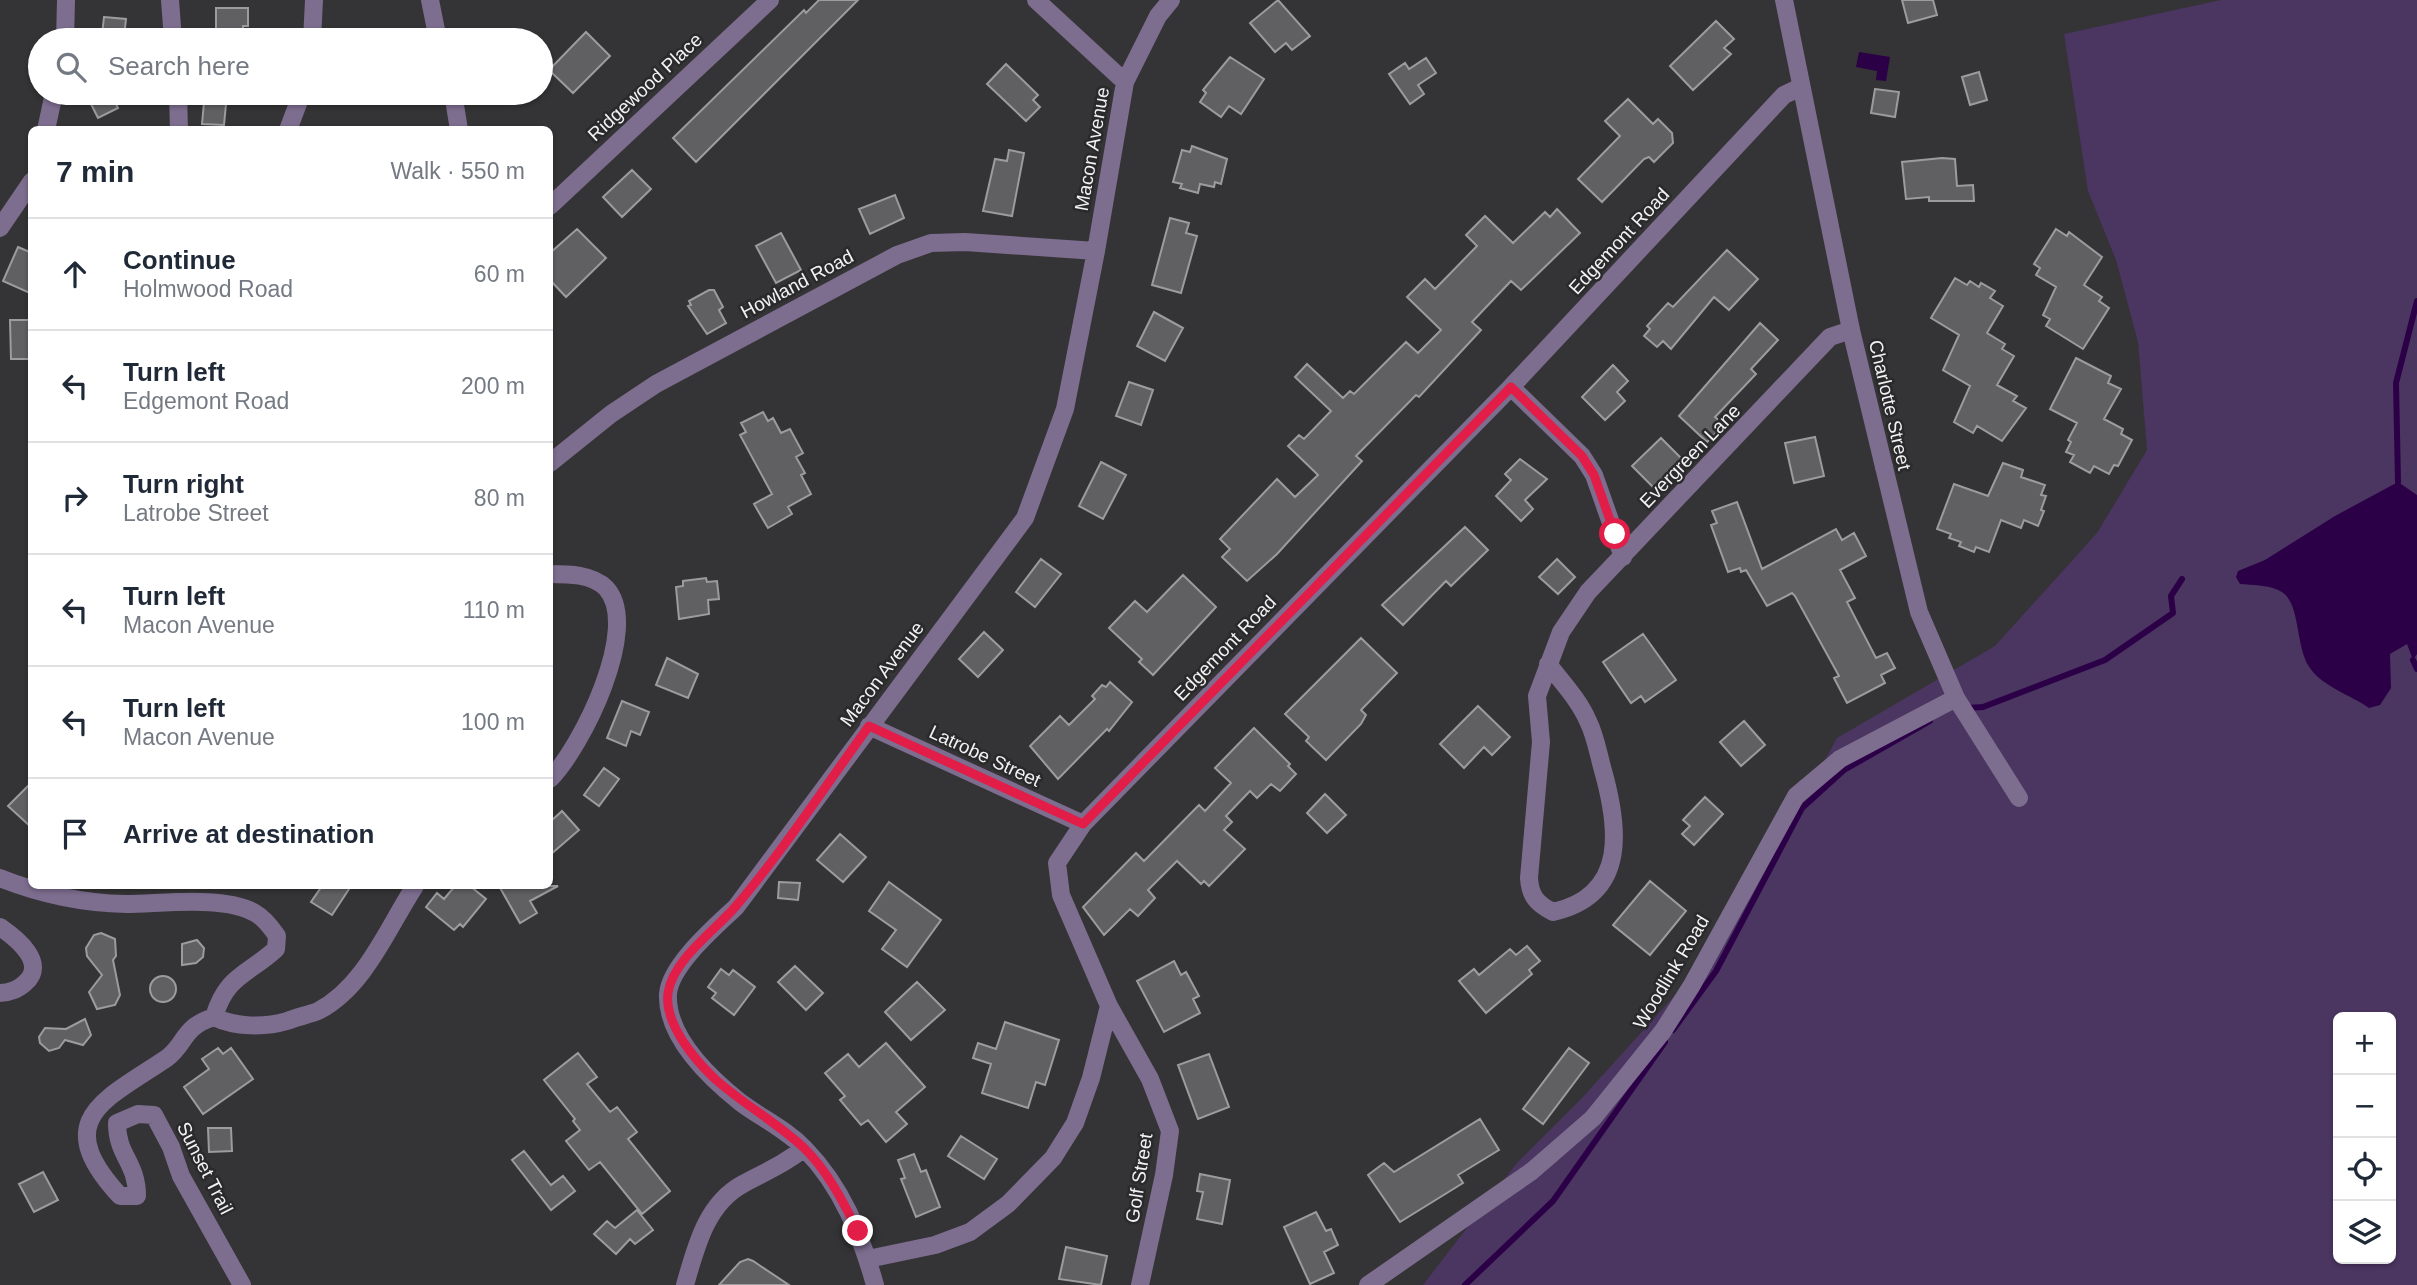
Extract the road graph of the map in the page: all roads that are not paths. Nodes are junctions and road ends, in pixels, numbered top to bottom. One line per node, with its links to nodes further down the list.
1 (66, 0): 9 (street)
2 (170, 0): 10 (street)
3 (314, 0): 11 (street)
4 (430, 0): 12 (street)
5 (769, 0): 24 (street, Ridgewood Place)
6 (1036, 0): 13 (street)
7 (1171, 0): 13 (street, Macon Avenue)
8 (1784, 0): 14 (street, Charlotte Street)
9 (65, 28)
10 (172, 28)
11 (313, 28)
12 (436, 28)
13 (1125, 82): 26 (street, Macon Avenue)
14 (1801, 87): 27 (street, Charlotte Street); 28 (street, Edgemont Road)
15 (51, 105): 19 (street)
16 (178, 105): 20 (street)
17 (297, 105): 21 (street)
18 (455, 105): 22 (street)
19 (47, 126)
20 (179, 126)
21 (290, 126)
22 (458, 126)
23 (28, 187): 25 (street)
24 (553, 202)
25 (0, 228)
26 (1096, 251): 29 (street, Howland Road); 34 (street, Macon Avenue)
27 (1851, 330): 30 (street, Evergreen Lane); 33 (street, Charlotte Street)
28 (1511, 387): 30 (street); 37 (street, Edgemont Road)
29 (553, 461)
30 (1623, 557): 32 (street, Evergreen Lane)
31 (553, 574): 35 (street)
32 (1548, 664): 32 (street, Evergreen Lane)
33 (1956, 698): 36 (street, Charlotte Street); 52 (street, Woodlink Road)
34 (869, 726): 37 (street, Latrobe Street); 46 (street, Macon Avenue)
35 (553, 775)
36 (2019, 797)
37 (1083, 824): 44 (street, Edgemont Road)
38 (0, 878): 40 (street)
39 (28, 889): 45 (street)
40 (28, 889)
41 (413, 889): 45 (street)
42 (0, 927): 43 (street)
43 (0, 993)
44 (1109, 1006): 47 (street); 51 (street, Golf Street)
45 (214, 1017): 48 (street, Sunset Trail)
46 (804, 1148): 47 (street, Macon Avenue); 49 (street)
47 (868, 1259): 50 (street, Macon Avenue)
48 (242, 1285)
49 (685, 1285)
50 (875, 1285)
51 (1140, 1285)
52 (1368, 1285)

